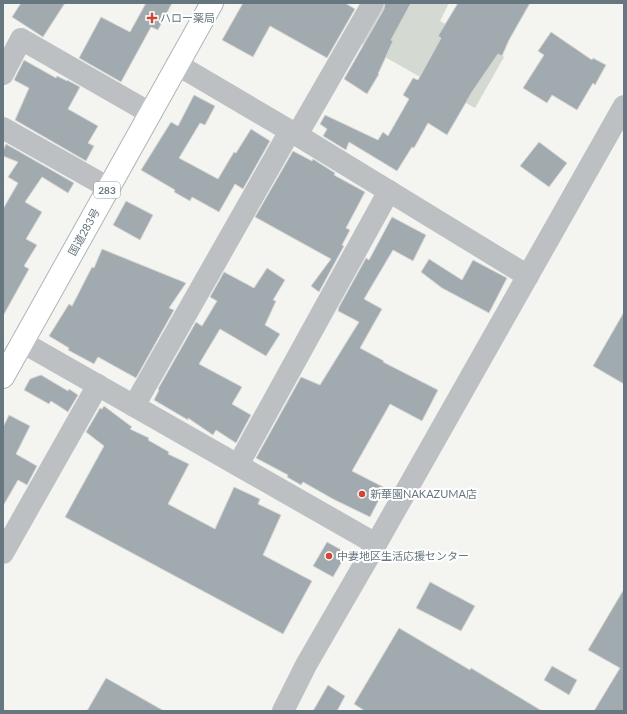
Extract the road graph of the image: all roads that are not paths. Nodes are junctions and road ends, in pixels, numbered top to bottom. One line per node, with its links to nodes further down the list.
1 (212, 3): 3 (highway, 国道283号 / 283)
2 (373, 3): 8 (street)
3 (178, 65): 6 (highway, 国道283号 / 283); 8 (street)
4 (3, 74): 6 (street)
5 (624, 106): 11 (street)
6 (150, 114): 9 (highway, 国道283号 / 283)
7 (3, 128): 9 (street)
8 (294, 133): 10 (street); 15 (street)
9 (109, 188): 12 (highway, 国道283号 / 283)
10 (389, 191): 11 (street); 16 (street)
11 (528, 276): 17 (street)
12 (22, 342): 13 (highway, 国道283号 / 283); 14 (street)
13 (5, 367)
14 (98, 385): 15 (street); 18 (street)
15 (134, 406): 16 (street)
16 (238, 465): 17 (street)
17 (376, 544): 19 (street)
18 (3, 553)
19 (283, 711)

